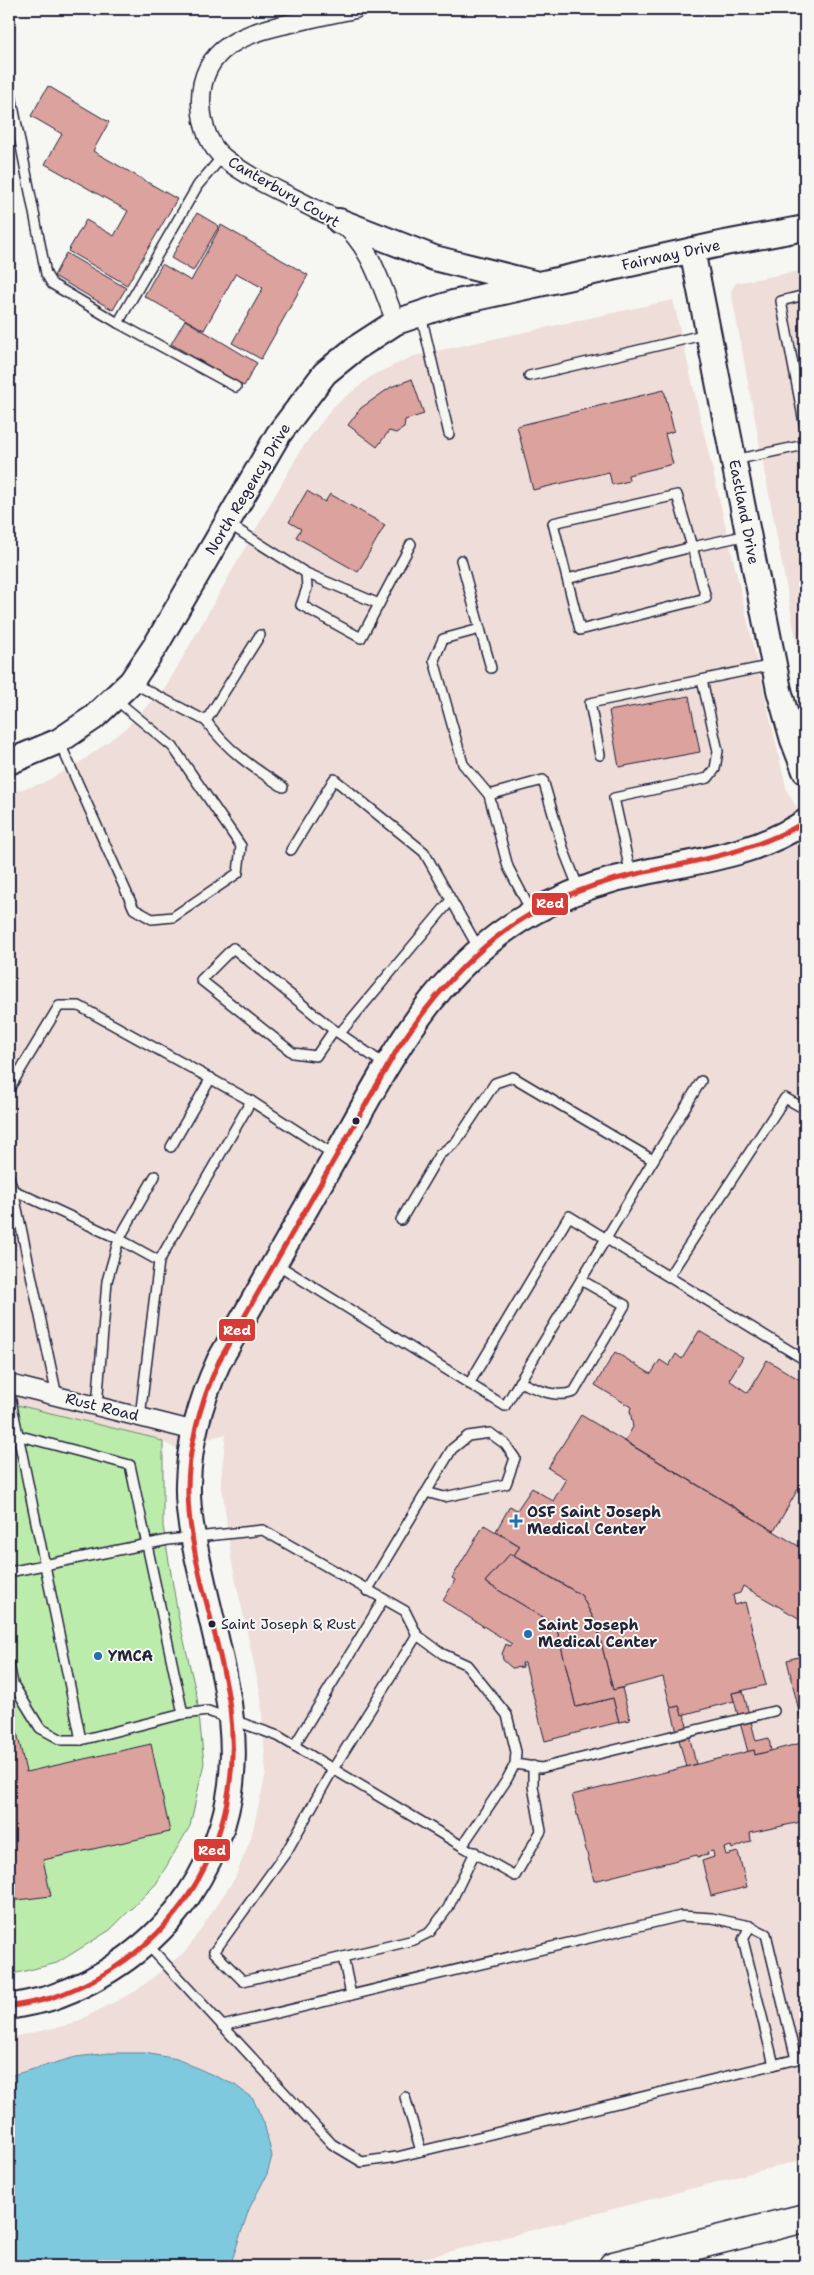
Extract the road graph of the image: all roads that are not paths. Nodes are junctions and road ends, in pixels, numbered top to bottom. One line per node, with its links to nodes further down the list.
1 (355, 9): 3 (street, Canterbury Court)
2 (9, 85): 11 (lane)
3 (222, 157): 4 (street, Canterbury Court); 11 (lane)
4 (340, 221): 7 (main road); 10 (street, Canterbury Court)
5 (805, 228): 6 (main road, Fairway Drive)
6 (692, 250): 7 (main road, Fairway Drive); 12 (main road, Eastland Drive)
7 (538, 285): 9 (main road, North Regency Drive)
8 (805, 295): 15 (lane)
9 (421, 312): 10 (main road, North Regency Drive); 16 (lane)
10 (396, 322): 19 (main road, North Regency Drive)
11 (118, 323): 14 (lane)
12 (710, 333): 13 (lane); 18 (main road, Eastland Drive)
13 (530, 376)
14 (236, 387)
15 (805, 428)
16 (449, 434)
17 (805, 445): 18 (lane)
18 (734, 460): 20 (main road, Eastland Drive)
19 (227, 523): 24 (lane); 32 (main road, North Regency Drive)
20 (749, 535): 22 (lane); 29 (main road, Eastland Drive)
21 (411, 544): 26 (lane)
22 (692, 548): 25 (lane); 25 (lane); 25 (lane)
23 (461, 560): 27 (lane)
24 (306, 573): 26 (lane); 26 (lane)
25 (568, 579)
26 (379, 604)
27 (480, 629): 30 (lane); 40 (lane)
28 (260, 635): 34 (lane)
29 (774, 665): 31 (lane); 38 (main road, Eastland Drive)
30 (491, 668)
31 (702, 680): 36 (lane); 43 (lane)
32 (131, 682): 33 (main road, North Regency Drive); 34 (lane)
33 (115, 699): 35 (main road, North Regency Drive); 35 (lane)
34 (206, 721): 39 (lane)
35 (59, 741): 37 (main road, North Regency Drive)
36 (600, 755)
37 (9, 762)
38 (805, 770)
39 (283, 787)
40 (489, 794): 44 (lane); 46 (lane)
41 (805, 822): 43 (main road)
42 (291, 850): 45 (lane)
43 (631, 875): 44 (main road)
44 (580, 892): 46 (main road)
45 (451, 900): 47 (lane); 48 (lane)
46 (532, 914): 47 (main road)
47 (480, 950): 49 (main road)
48 (337, 1032): 48 (lane); 49 (lane)
49 (387, 1066): 56 (main road)
50 (211, 1078): 52 (lane); 53 (lane); 55 (lane)
51 (701, 1080): 57 (lane)
52 (9, 1089)
53 (251, 1100): 56 (lane); 64 (lane)
54 (805, 1109): 66 (lane)
55 (171, 1147)
56 (336, 1156): 65 (main road)
57 (653, 1160): 61 (lane); 62 (lane)
58 (155, 1176): 63 (lane)
59 (9, 1177): 60 (lane)
60 (11, 1191): 63 (lane); 73 (lane)
61 (401, 1220)
62 (606, 1237): 66 (lane); 67 (lane); 71 (lane)
63 (119, 1239): 64 (lane); 74 (lane)
64 (159, 1261): 75 (lane)
65 (275, 1263): 71 (lane); 76 (main road)
66 (668, 1276): 68 (lane)
67 (580, 1280): 69 (lane); 69 (lane)
68 (805, 1360)
69 (519, 1382): 71 (lane)
70 (9, 1384): 73 (street, Rust Road)
71 (469, 1384)
72 (9, 1391): 77 (lane)
73 (57, 1396): 74 (street, Rust Road)
74 (97, 1406): 75 (street, Rust Road)
75 (140, 1417): 76 (street, Rust Road)
76 (195, 1431): 79 (main road)
77 (13, 1434): 80 (lane); 81 (lane)
78 (426, 1492): 78 (lane); 83 (lane)
79 (194, 1538): 80 (lane); 83 (lane); 89 (main road)
80 (147, 1544): 81 (lane); 88 (lane)
81 (45, 1565): 82 (lane); 90 (lane)
82 (9, 1572)
83 (367, 1590): 84 (lane)
84 (383, 1600): 85 (lane); 91 (lane)
85 (417, 1635): 92 (lane); 94 (lane)
86 (9, 1664): 90 (lane)
87 (774, 1711): 93 (lane)
88 (183, 1714): 89 (lane); 90 (lane)
89 (232, 1718): 91 (lane); 98 (main road)
90 (81, 1740)
91 (294, 1746): 94 (lane)
92 (515, 1764): 93 (lane); 95 (lane)
93 (533, 1766): 96 (lane)
94 (333, 1769): 95 (lane); 99 (lane)
95 (462, 1846): 96 (lane)
96 (475, 1852): 99 (lane)
97 (750, 1926): 100 (lane); 103 (lane); 104 (lane)
98 (146, 1943): 101 (main road); 102 (lane)
99 (343, 1957): 100 (lane)
100 (351, 1995): 102 (lane)
101 (9, 2008)
102 (222, 2026): 106 (lane)
103 (801, 2058): 104 (lane)
104 (774, 2065): 106 (lane)
105 (405, 2097): 106 (lane)
106 (421, 2151)
107 (805, 2218): 108 (highway)
108 (614, 2266)

